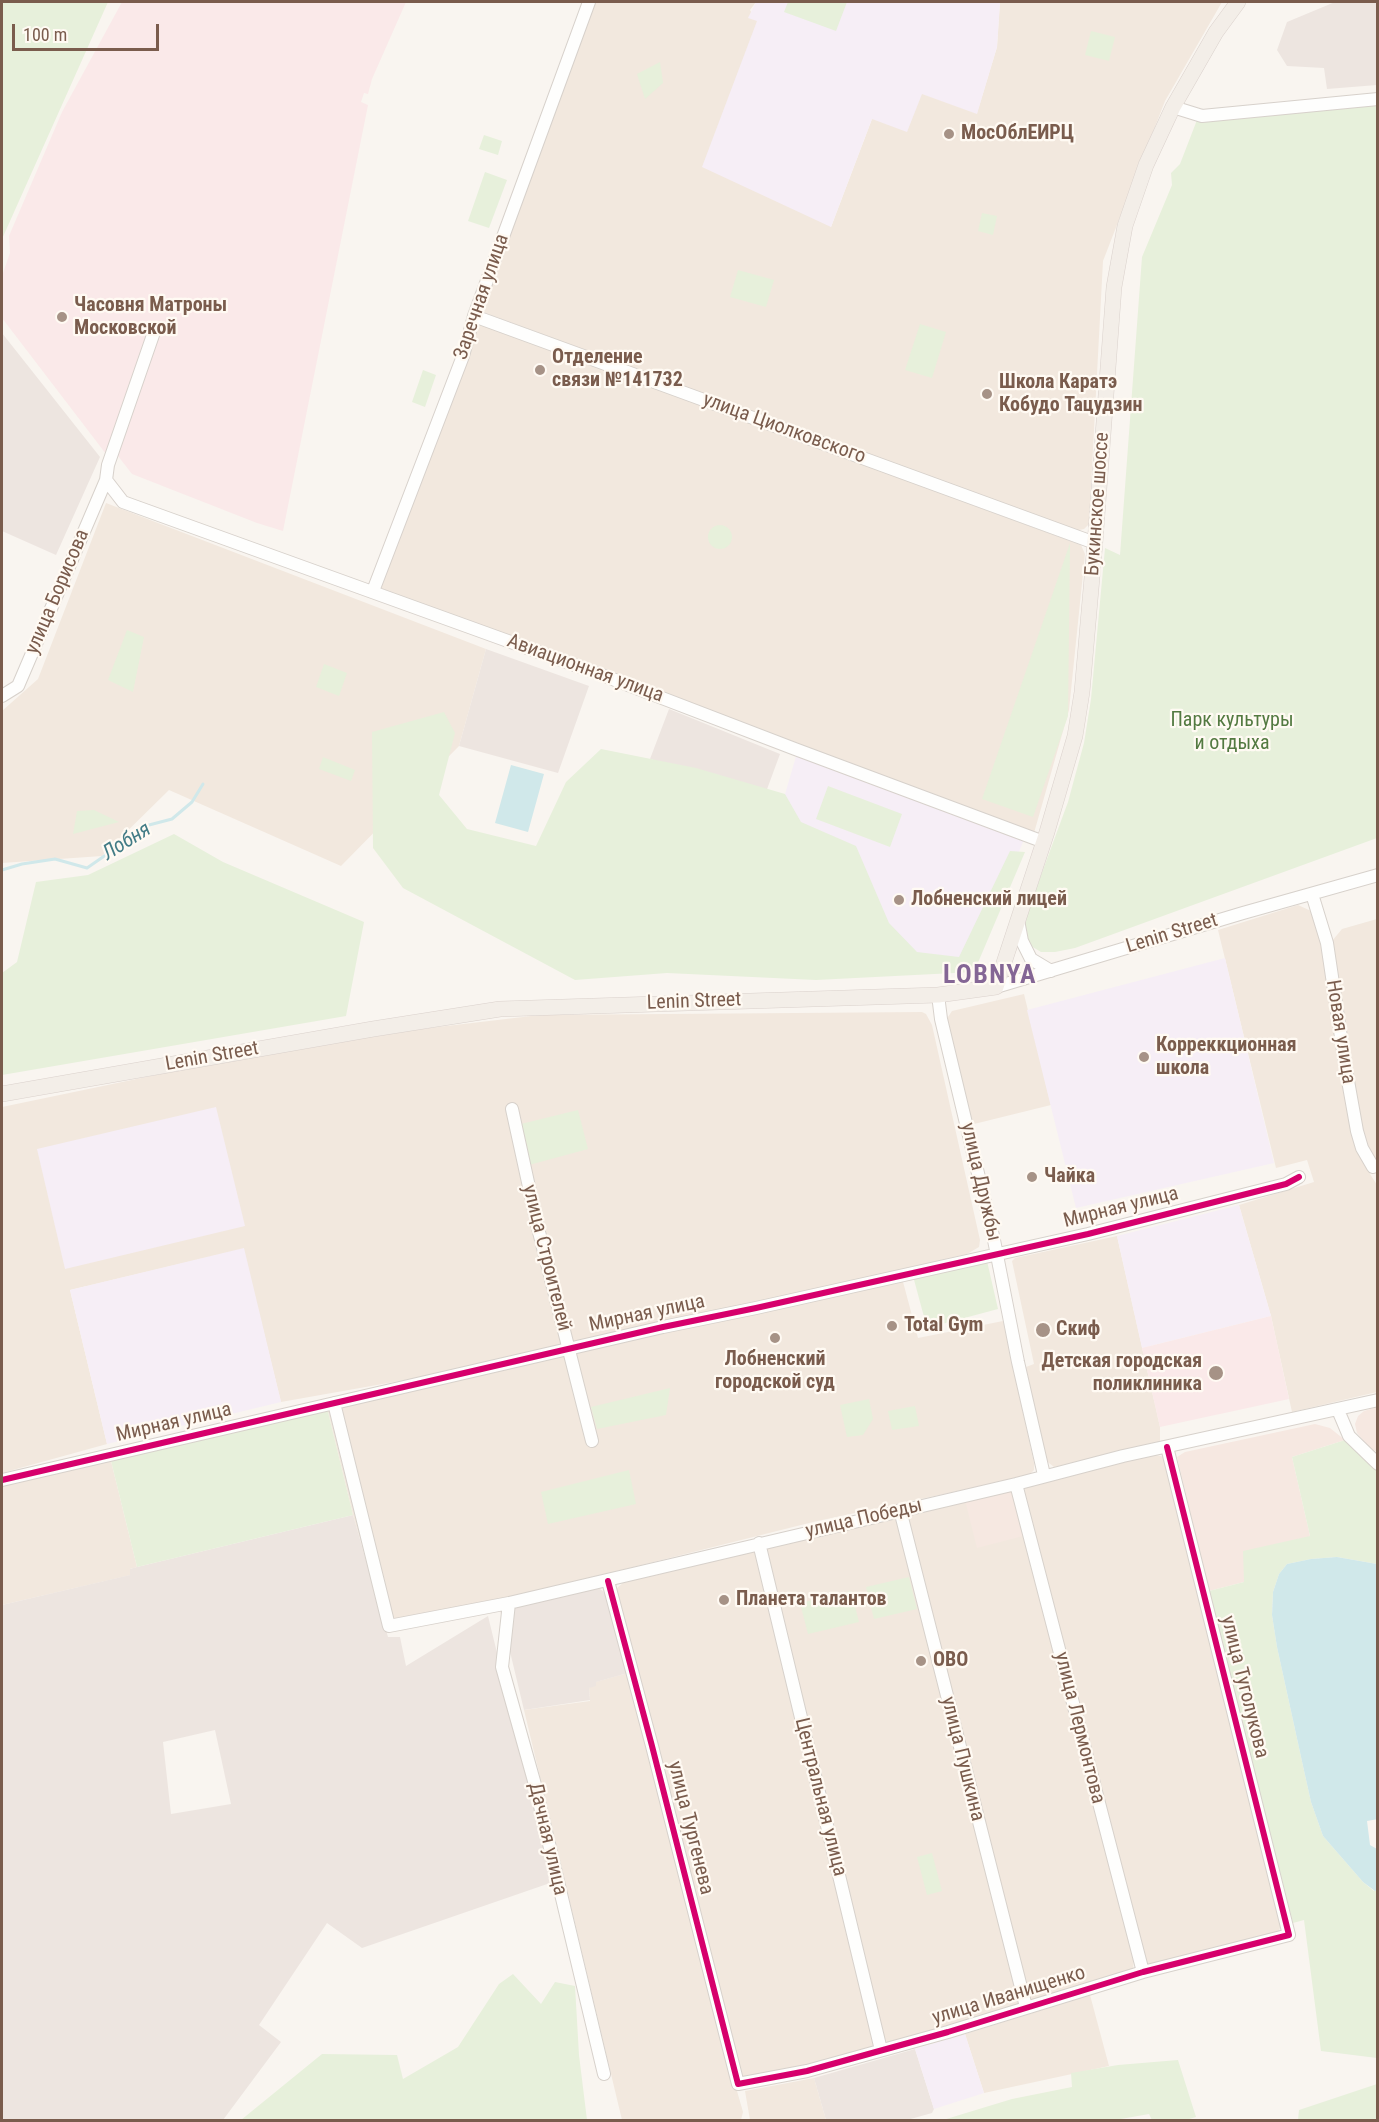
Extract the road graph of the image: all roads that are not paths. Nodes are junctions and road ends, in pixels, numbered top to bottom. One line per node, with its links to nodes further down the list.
1 (589, 2): 5 (street, Заречная улица)
2 (1238, 2): 4 (main road, Букинское шоссе)
3 (1377, 99): 4 (street)
4 (1173, 107): 8 (main road, Букинское шоссе)
5 (474, 316): 8 (street, улица Циолковского); 9 (street, Заречная улица)
6 (153, 335): 7 (street, улица Борисова)
7 (106, 480): 9 (street, Авиационная улица); 10 (street, улица Борисова)
8 (1095, 543): 11 (main road, Букинское шоссе)
9 (373, 591): 11 (street, Авиационная улица)
10 (2, 696)
11 (1044, 842): 14 (main road, Букинское шоссе)
12 (1377, 875): 13 (street, Lenin Street)
13 (1312, 894): 15 (street, Lenin Street); 20 (street, Новая улица)
14 (1018, 920): 15 (street); 16 (main road, Букинское шоссе)
15 (1051, 971): 16 (street, Lenin Street)
16 (996, 987): 17 (main road, Lenin Street)
17 (938, 995): 18 (main road, Lenin Street); 22 (street, улица Дружбы)
18 (2, 1094)
19 (512, 1109): 23 (street, улица Строителей)
20 (1376, 1171)
21 (1299, 1177): 22 (street, Мирная улица)
22 (996, 1253): 23 (street, Мирная улица); 30 (street, улица Дружбы)
23 (568, 1349): 25 (street, Мирная улица); 27 (street, улица Строителей)
24 (1377, 1400): 26 (street, улица Победы)
25 (334, 1403): 31 (street, Мирная улица); 36 (street, улица Победы)
26 (1338, 1410): 28 (street, улица Победы); 29 (street)
27 (592, 1441)
28 (1167, 1447): 30 (street, улица Победы); 37 (street, улица Туголукова)
29 (1377, 1464)
30 (1044, 1475): 32 (street, улица Победы)
31 (2, 1480)
32 (1016, 1484): 33 (street, улица Победы); 38 (street, улица Лермонтова)
33 (900, 1510): 34 (street, улица Победы); 39 (street, улица Пушкина)
34 (759, 1543): 35 (street, улица Победы); 40 (street, Центральная улица)
35 (608, 1581): 36 (street, улица Победы); 42 (street, улица Тургенева)
36 (509, 1604): 41 (street, Дачная улица)
37 (1289, 1935): 38 (street, улица Иванищенко)
38 (1143, 1972): 39 (street, улица Иванищенко)
39 (1026, 2007): 40 (street, улица Иванищенко)
40 (881, 2050): 42 (street, улица Иванищенко)
41 (604, 2073)
42 (738, 2084)

